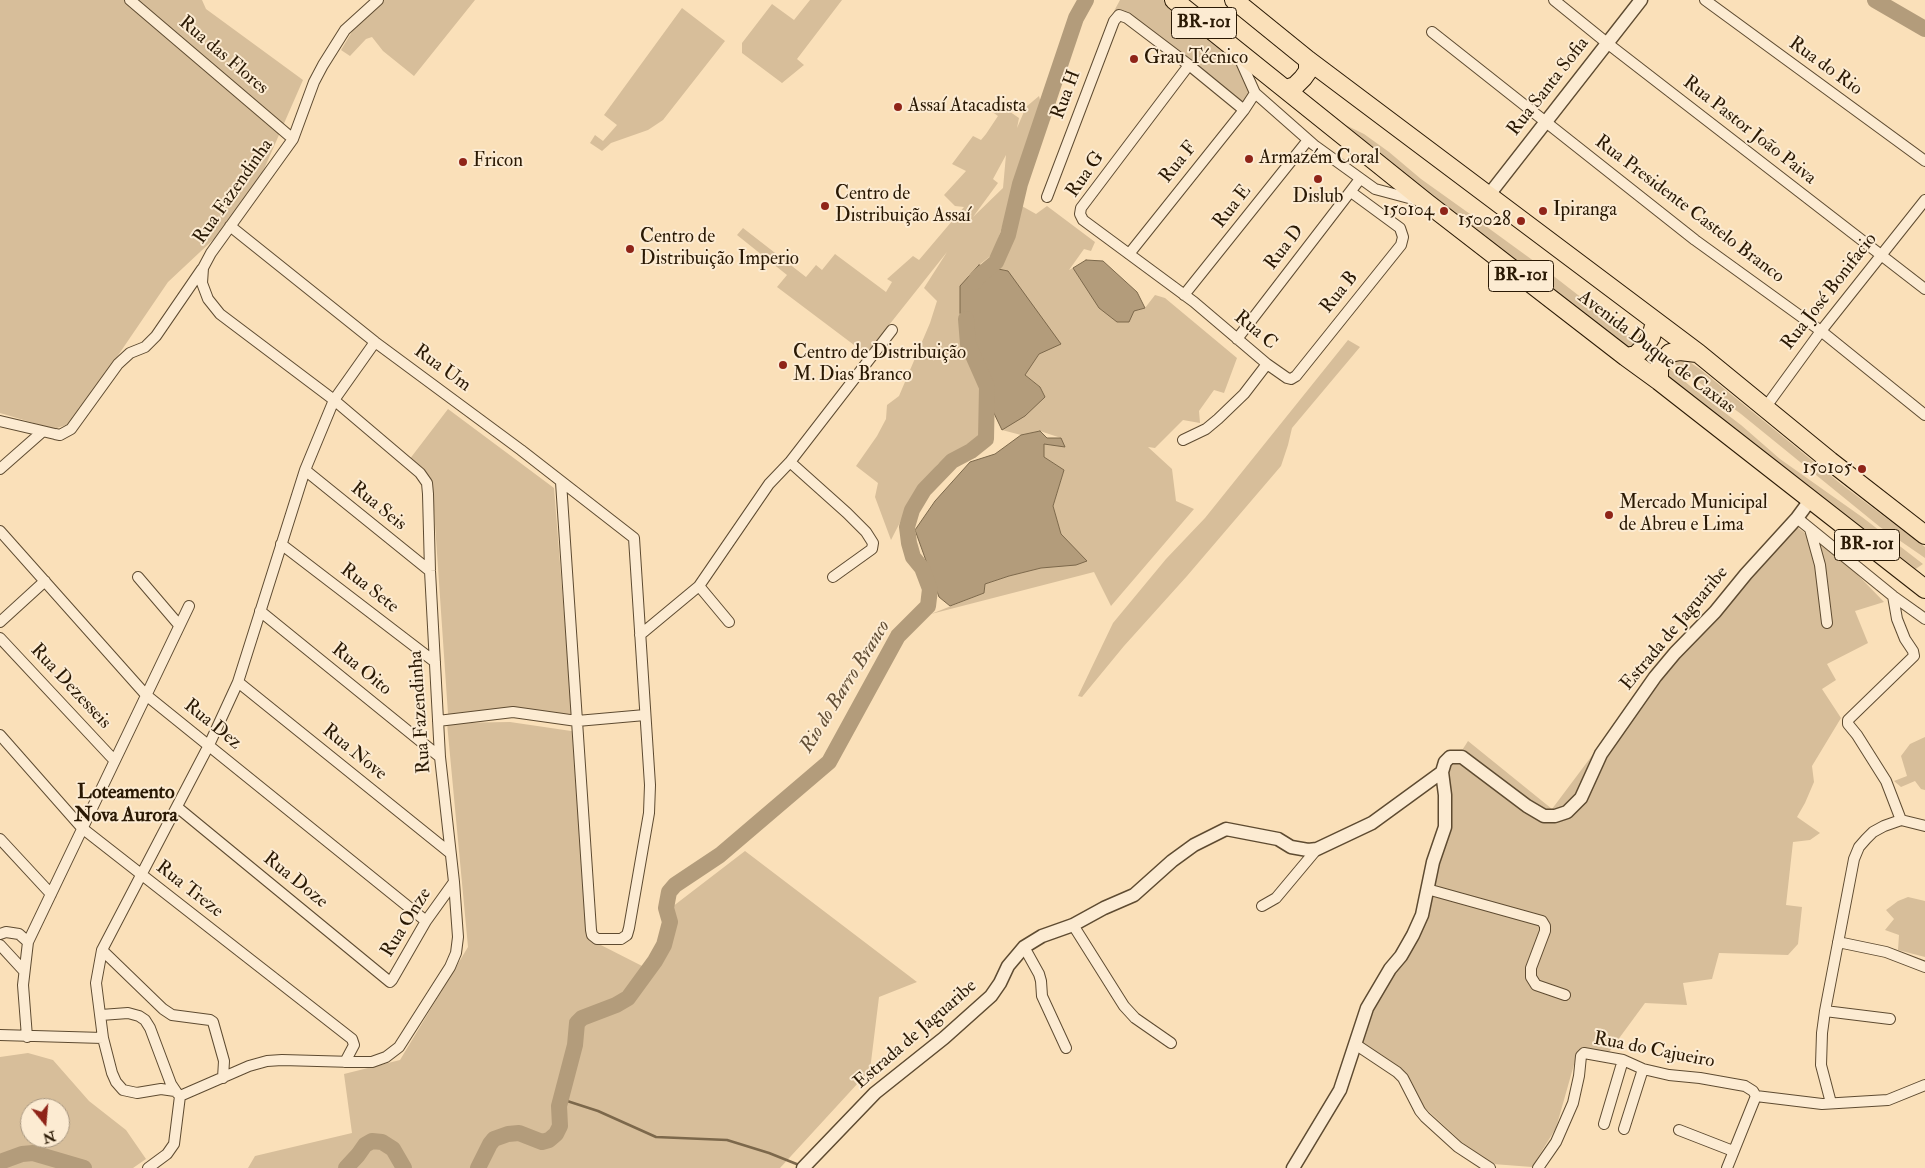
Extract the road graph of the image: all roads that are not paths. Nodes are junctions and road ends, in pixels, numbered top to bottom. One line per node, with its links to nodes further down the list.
1 (130, 0): 17 (street, Rua das Flores)
2 (378, 0): 17 (street, Rua Fazendinha)
3 (1174, 0): 10 (highway, Avenida Duque de Caxias / BR-101)
4 (1234, 0): 11 (highway, Avenida Duque de Caxias / BR-101)
5 (1554, 0): 9 (street, Rua Pastor João Paiva)
6 (1641, 0): 9 (street, Rua Santa Sofia)
7 (1705, 0): 19 (street, Rua do Rio)
8 (1432, 32): 16 (street, Rua Presidente Castelo Branco)
9 (1606, 43): 16 (street, Rua Santa Sofia); 28 (street, Rua Pastor João Paiva)
10 (1234, 47): 13 (highway, Avenida Duque de Caxias / BR-101); 14 (street, BR-101)
11 (1308, 60): 13 (highway); 22 (highway, Avenida Duque de Caxias / BR-101)
12 (1189, 65): 15 (street, BR-101); 23 (street, Rua H / BR-101); 27 (street, Rua G)
13 (1286, 89): 25 (highway, Avenida Duque de Caxias / BR-101)
14 (1255, 93): 15 (street, Rua F); 18 (street, BR-101)
15 (1244, 110): 27 (street, Rua F)
16 (1547, 121): 22 (street, Rua Santa Sofia); 35 (street, Rua Presidente Castelo Branco)
17 (293, 139): 26 (street, Rua Fazendinha)
18 (1308, 140): 20 (street, BR-101); 31 (street, Rua E)
19 (1925, 161)
20 (1360, 179): 21 (street, Rua D); 25 (street, BR-101)
21 (1351, 192): 36 (street, Rua D); 41 (street, Rua B)
22 (1488, 196): 33 (highway, Avenida Duque de Caxias / BR-101)
23 (1047, 197)
24 (1925, 200): 28 (street, Rua José Bonifacio)
25 (1427, 203): 39 (highway, Avenida Duque de Caxias / BR-101)
26 (230, 226): 29 (street, Rua Fazendinha); 37 (street, Rua Um)
27 (1128, 254): 31 (street, Rua G)
28 (1880, 254): 30 (street, Rua Pastor João Paiva); 35 (street, Rua José Bonifacio)
29 (203, 268): 43 (street, Rua Fazendinha); 47 (street)
30 (1925, 289)
31 (1184, 295): 32 (street, Rua G)
32 (1194, 302): 36 (street, Rua C)
33 (1655, 322): 38 (highway, Avenida Duque de Caxias / BR-101); 39 (highway)
34 (892, 330): 49 (street)
35 (1821, 331): 44 (street, Rua José Bonifacio); 45 (street, Rua Presidente Castelo Branco)
36 (1238, 339): 40 (street, Rua C)
37 (375, 342): 43 (street); 52 (street, Rua Um)
38 (1698, 353): 42 (highway); 44 (highway, Avenida Duque de Caxias / BR-101)
39 (1626, 357): 42 (highway, Avenida Duque de Caxias / BR-101)
40 (1267, 364): 41 (street, Rua C); 48 (street)
41 (1296, 376)
42 (1659, 380): 53 (highway, Avenida Duque de Caxias / BR-101)
43 (334, 400): 51 (street); 59 (street, Rua Fazendinha)
44 (1765, 408): 57 (highway, Avenida Duque de Caxias / BR-101)
45 (1925, 415)
46 (0, 421): 47 (street)
47 (42, 432): 50 (street)
48 (1183, 440)
49 (790, 462): 63 (street); 65 (street)
50 (0, 469)
51 (305, 470): 58 (street); 59 (street, Rua Seis)
52 (561, 482): 75 (street, Rua Um); 82 (street)
53 (1811, 499): 54 (street, Estrada de Jaguaribe); 60 (highway, Avenida Duque de Caxias / BR-101)
54 (1797, 518): 55 (street); 87 (street, Estrada de Jaguaribe)
55 (1810, 528): 67 (street); 73 (street)
56 (0, 530): 64 (street, Rua Dez)
57 (1925, 535)
58 (281, 544): 69 (street); 77 (street, Rua Sete)
59 (430, 571): 77 (street, Rua Fazendinha)
60 (1901, 572): 61 (highway); 66 (highway, Avenida Duque de Caxias / BR-101)
61 (1925, 574)
62 (138, 577): 74 (street)
63 (833, 577)
64 (45, 581): 71 (street); 79 (street, Rua Dez)
65 (699, 586): 72 (street); 75 (street)
66 (1925, 589)
67 (1893, 596): 70 (street); 89 (street)
68 (188, 606): 74 (street)
69 (260, 611): 78 (street); 85 (street, Rua Oito)
70 (1925, 619)
71 (0, 622)
72 (729, 622)
73 (1827, 624)
74 (179, 625): 79 (street)
75 (640, 635): 80 (street)
76 (0, 638): 86 (street, Rua Dezesseis)
77 (435, 662): 81 (street, Rua Fazendinha)
78 (238, 682): 84 (street); 94 (street, Rua Nove)
79 (146, 695): 84 (street, Rua Dez); 86 (street)
80 (645, 715): 82 (street); 82 (street)
81 (438, 721): 82 (street); 85 (street, Rua Fazendinha)
82 (577, 721)
83 (0, 736): 91 (street, Rua Treze)
84 (209, 745): 88 (street); 100 (street, Rua Dez)
85 (440, 757): 94 (street, Rua Fazendinha)
86 (114, 760): 91 (street)
87 (1442, 772): 93 (street, Estrada de Jaguaribe); 97 (street)
88 (177, 807): 95 (street); 110 (street, Rua Doze)
89 (1901, 820): 90 (street); 104 (street)
90 (1925, 826)
91 (82, 828): 95 (street, Rua Treze); 98 (street)
92 (0, 839): 98 (street)
93 (1317, 849): 99 (street, Estrada de Jaguaribe); 101 (street, Estrada de Jaguaribe)
94 (449, 852): 96 (street, Rua Fazendinha)
95 (142, 875): 107 (street); 122 (street, Rua Treze)
96 (454, 882): 100 (street, Rua Onze); 122 (street, Rua Fazendinha)
97 (1427, 889): 111 (street); 119 (street)
98 (51, 894): 103 (street)
99 (1262, 906)
100 (426, 921): 110 (street, Rua Onze)
101 (1073, 925): 106 (street, Estrada de Jaguaribe); 118 (street)
102 (0, 934): 103 (street)
103 (28, 942): 109 (street)
104 (1838, 942): 108 (street); 112 (street)
105 (0, 944): 109 (street)
106 (1024, 947): 120 (street); 134 (street, Estrada de Jaguaribe)
107 (102, 950): 113 (street); 124 (street)
108 (1925, 967)
109 (24, 970): 116 (street)
110 (390, 982)
111 (1565, 995)
112 (1824, 1011): 114 (street); 128 (street)
113 (101, 1015): 117 (street); 126 (street)
114 (1890, 1019)
115 (0, 1035): 116 (street)
116 (27, 1037): 117 (street)
117 (103, 1038): 126 (street)
118 (1171, 1043)
119 (1355, 1044): 135 (street); 136 (street)
120 (1066, 1048)
121 (1623, 1060): 123 (street, Rua do Cajueiro); 129 (street); 137 (street, Rua do Cajueiro)
122 (345, 1062): 124 (street)
123 (1643, 1069): 127 (street, Rua do Cajueiro); 130 (street)
124 (223, 1078): 126 (street)
125 (1925, 1085): 128 (street, Rua do Cajueiro)
126 (178, 1094): 133 (street)
127 (1756, 1096): 128 (street, Rua do Cajueiro); 132 (street)
128 (1831, 1103)
129 (1604, 1124)
130 (1624, 1129)
131 (1679, 1130): 132 (street)
132 (1733, 1151): 138 (street)
133 (148, 1168)
134 (803, 1168)
135 (1293, 1168)
136 (1490, 1168)
137 (1538, 1168)
138 (1727, 1168)

